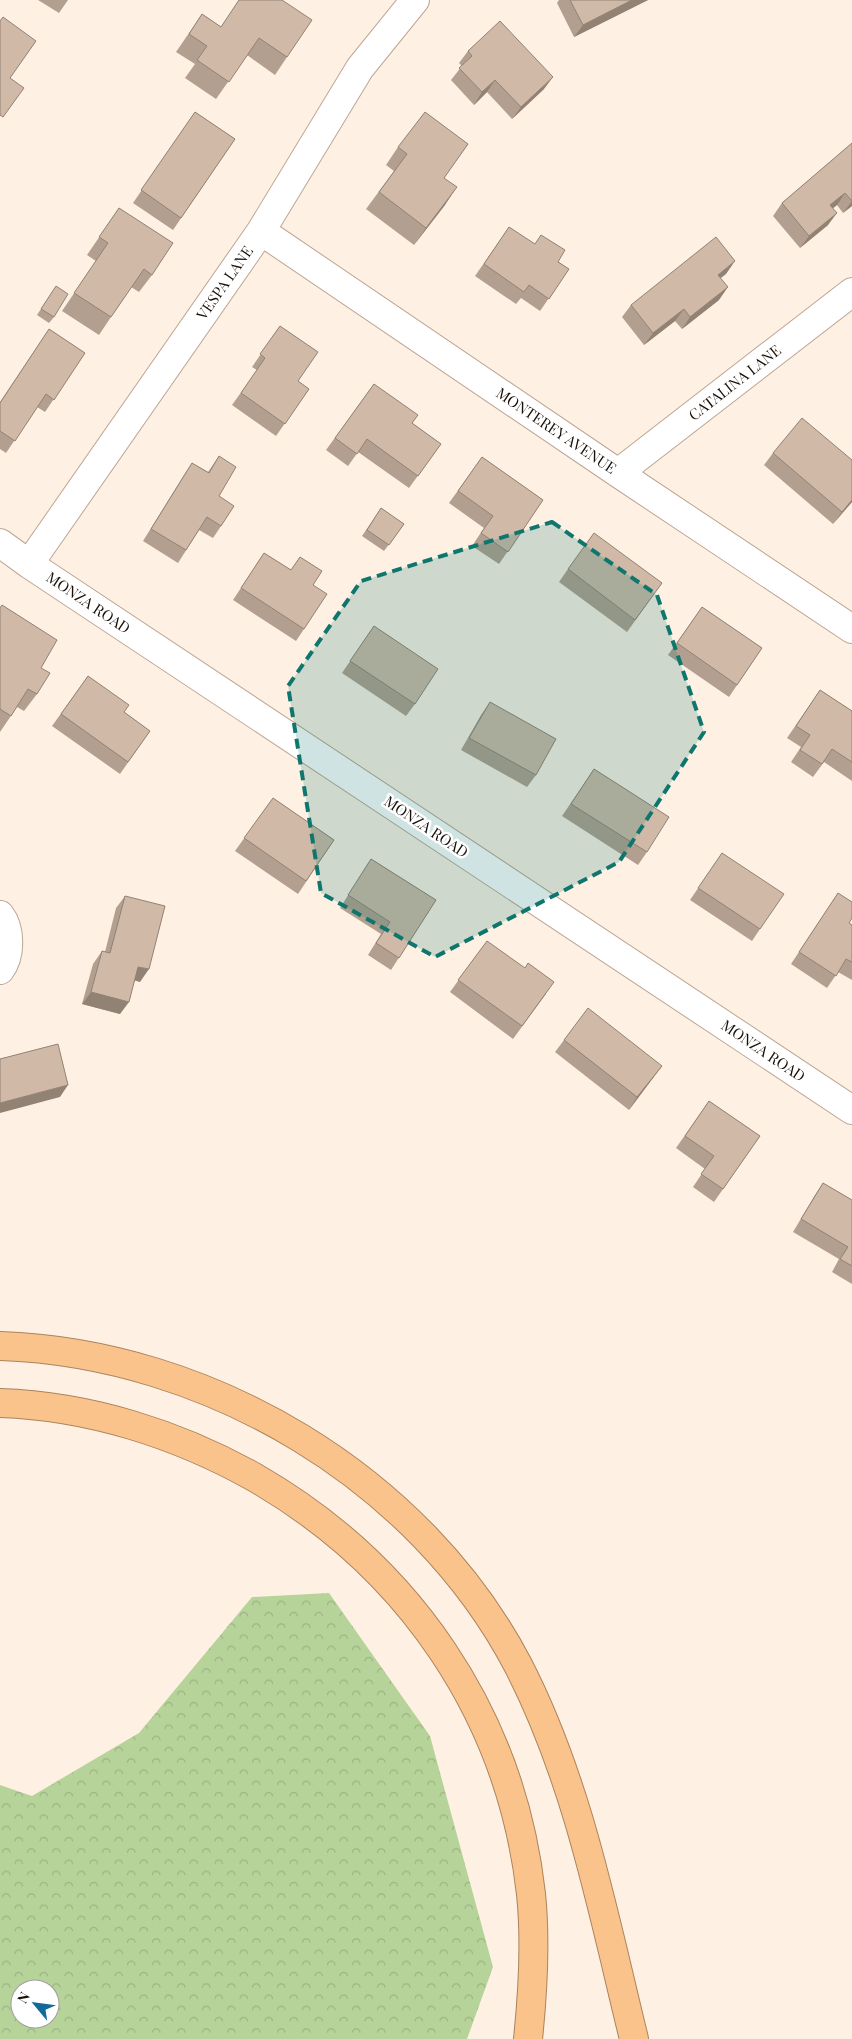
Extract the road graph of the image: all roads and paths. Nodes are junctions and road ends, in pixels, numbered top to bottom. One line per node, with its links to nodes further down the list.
1 (416, 0): 2 (street, VESPA LANE)
2 (261, 231): 4 (street, MONTEREY AVENUE); 6 (street, VESPA LANE)
3 (852, 292): 4 (street, CATALINA LANE)
4 (618, 473): 7 (street, MONTEREY AVENUE)
5 (0, 543): 6 (street, MONZA ROAD)
6 (28, 564): 10 (street, MONZA ROAD)
7 (852, 630)
8 (0, 915): 9 (street)
9 (0, 970)
10 (852, 1110)
11 (0, 1346): 14 (highway)
12 (0, 1403): 13 (highway)
13 (528, 2039)
14 (634, 2039)

